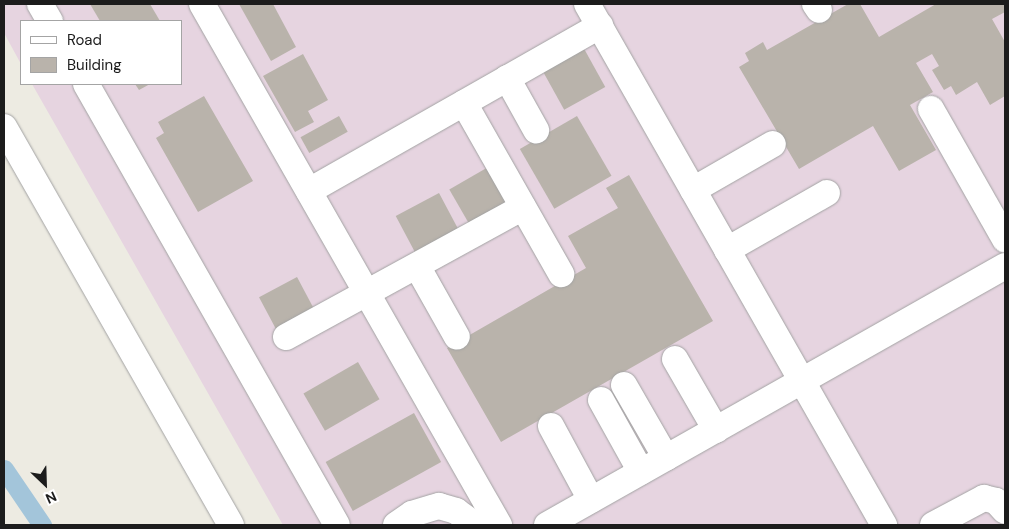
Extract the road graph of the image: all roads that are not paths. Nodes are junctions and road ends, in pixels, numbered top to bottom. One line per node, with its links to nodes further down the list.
1 (40, 4): 4 (lane)
2 (202, 4): 13 (lane)
3 (594, 15): 5 (lane); 12 (lane)
4 (49, 20)
5 (507, 78): 7 (lane); 10 (lane)
6 (87, 85): 35 (lane)
7 (464, 103): 13 (lane); 15 (lane)
8 (930, 109): 16 (lane)
9 (4, 127): 34 (lane)
10 (536, 130)
11 (773, 144): 12 (lane)
12 (693, 190): 17 (lane)
13 (309, 191): 21 (lane)
14 (827, 193): 17 (lane)
15 (523, 207): 18 (lane); 20 (lane)
16 (1005, 239)
17 (727, 250): 25 (lane)
18 (417, 266): 21 (lane); 23 (lane)
19 (1005, 266): 25 (lane)
20 (561, 274)
21 (367, 293): 22 (lane); 37 (lane)
22 (286, 337)
23 (457, 337)
24 (674, 359): 29 (lane)
25 (802, 381): 29 (lane); 39 (lane)
26 (624, 385): 30 (lane)
27 (601, 400): 31 (lane)
28 (551, 426): 32 (lane)
29 (716, 430): 30 (lane)
30 (666, 458): 31 (lane)
31 (641, 472): 32 (lane)
32 (591, 500): 38 (lane)
33 (1005, 511): 40 (lane)
34 (231, 525)
35 (337, 525)
36 (396, 525): 37 (lane)
37 (484, 525)
38 (547, 525)
39 (884, 525)
40 (933, 525)

